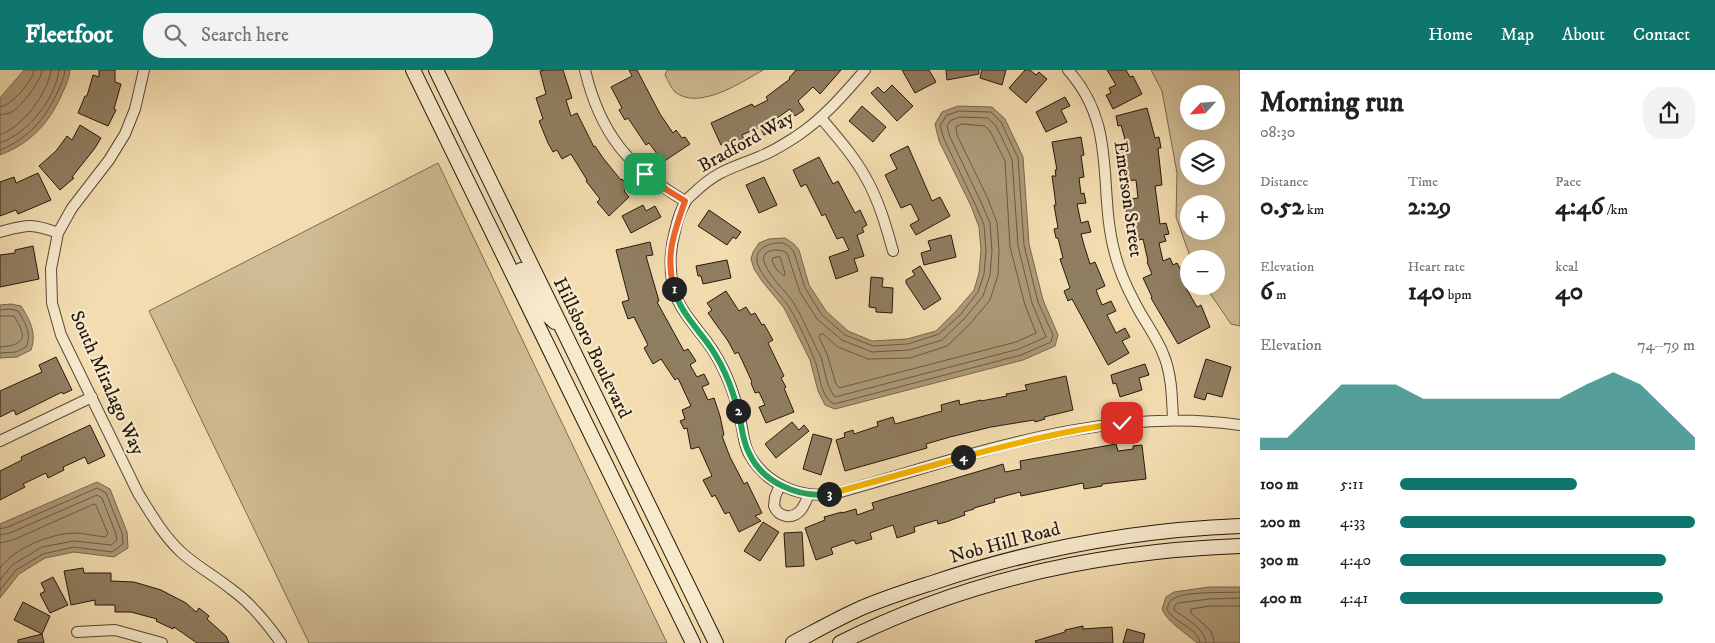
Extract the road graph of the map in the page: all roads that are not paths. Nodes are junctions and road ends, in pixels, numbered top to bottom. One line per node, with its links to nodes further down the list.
1 (144, 70): 11 (street, South Miralago Way)
2 (413, 70): 8 (street, Hillsboro Boulevard)
3 (436, 70): 12 (street, Hillsboro Boulevard)
4 (584, 70): 9 (street)
5 (865, 70): 7 (street, Bradford Way)
6 (1068, 70): 17 (street, Emerson Street)
7 (822, 118): 9 (street, Bradford Way); 13 (street)
8 (462, 171): 12 (street); 14 (street, Hillsboro Boulevard)
9 (685, 201): 20 (street)
10 (0, 232): 11 (street)
11 (58, 233): 16 (street, South Miralago Way)
12 (520, 243): 15 (street, Hillsboro Boulevard)
13 (893, 252)
14 (505, 257): 15 (street); 27 (street, Hillsboro Boulevard)
15 (561, 328): 28 (street, Hillsboro Boulevard)
16 (92, 397): 19 (street); 26 (street, South Miralago Way)
17 (1174, 420): 18 (street); 21 (street)
18 (1240, 425)
19 (0, 441)
20 (780, 485): 21 (street); 21 (street)
21 (809, 494)
22 (1240, 526): 29 (street, Nob Hill Road)
23 (1240, 546): 30 (street, Nob Hill Road)
24 (77, 632): 25 (street)
25 (162, 643)
26 (280, 643)
27 (693, 643)
28 (716, 643)
29 (793, 643)
30 (840, 643)

